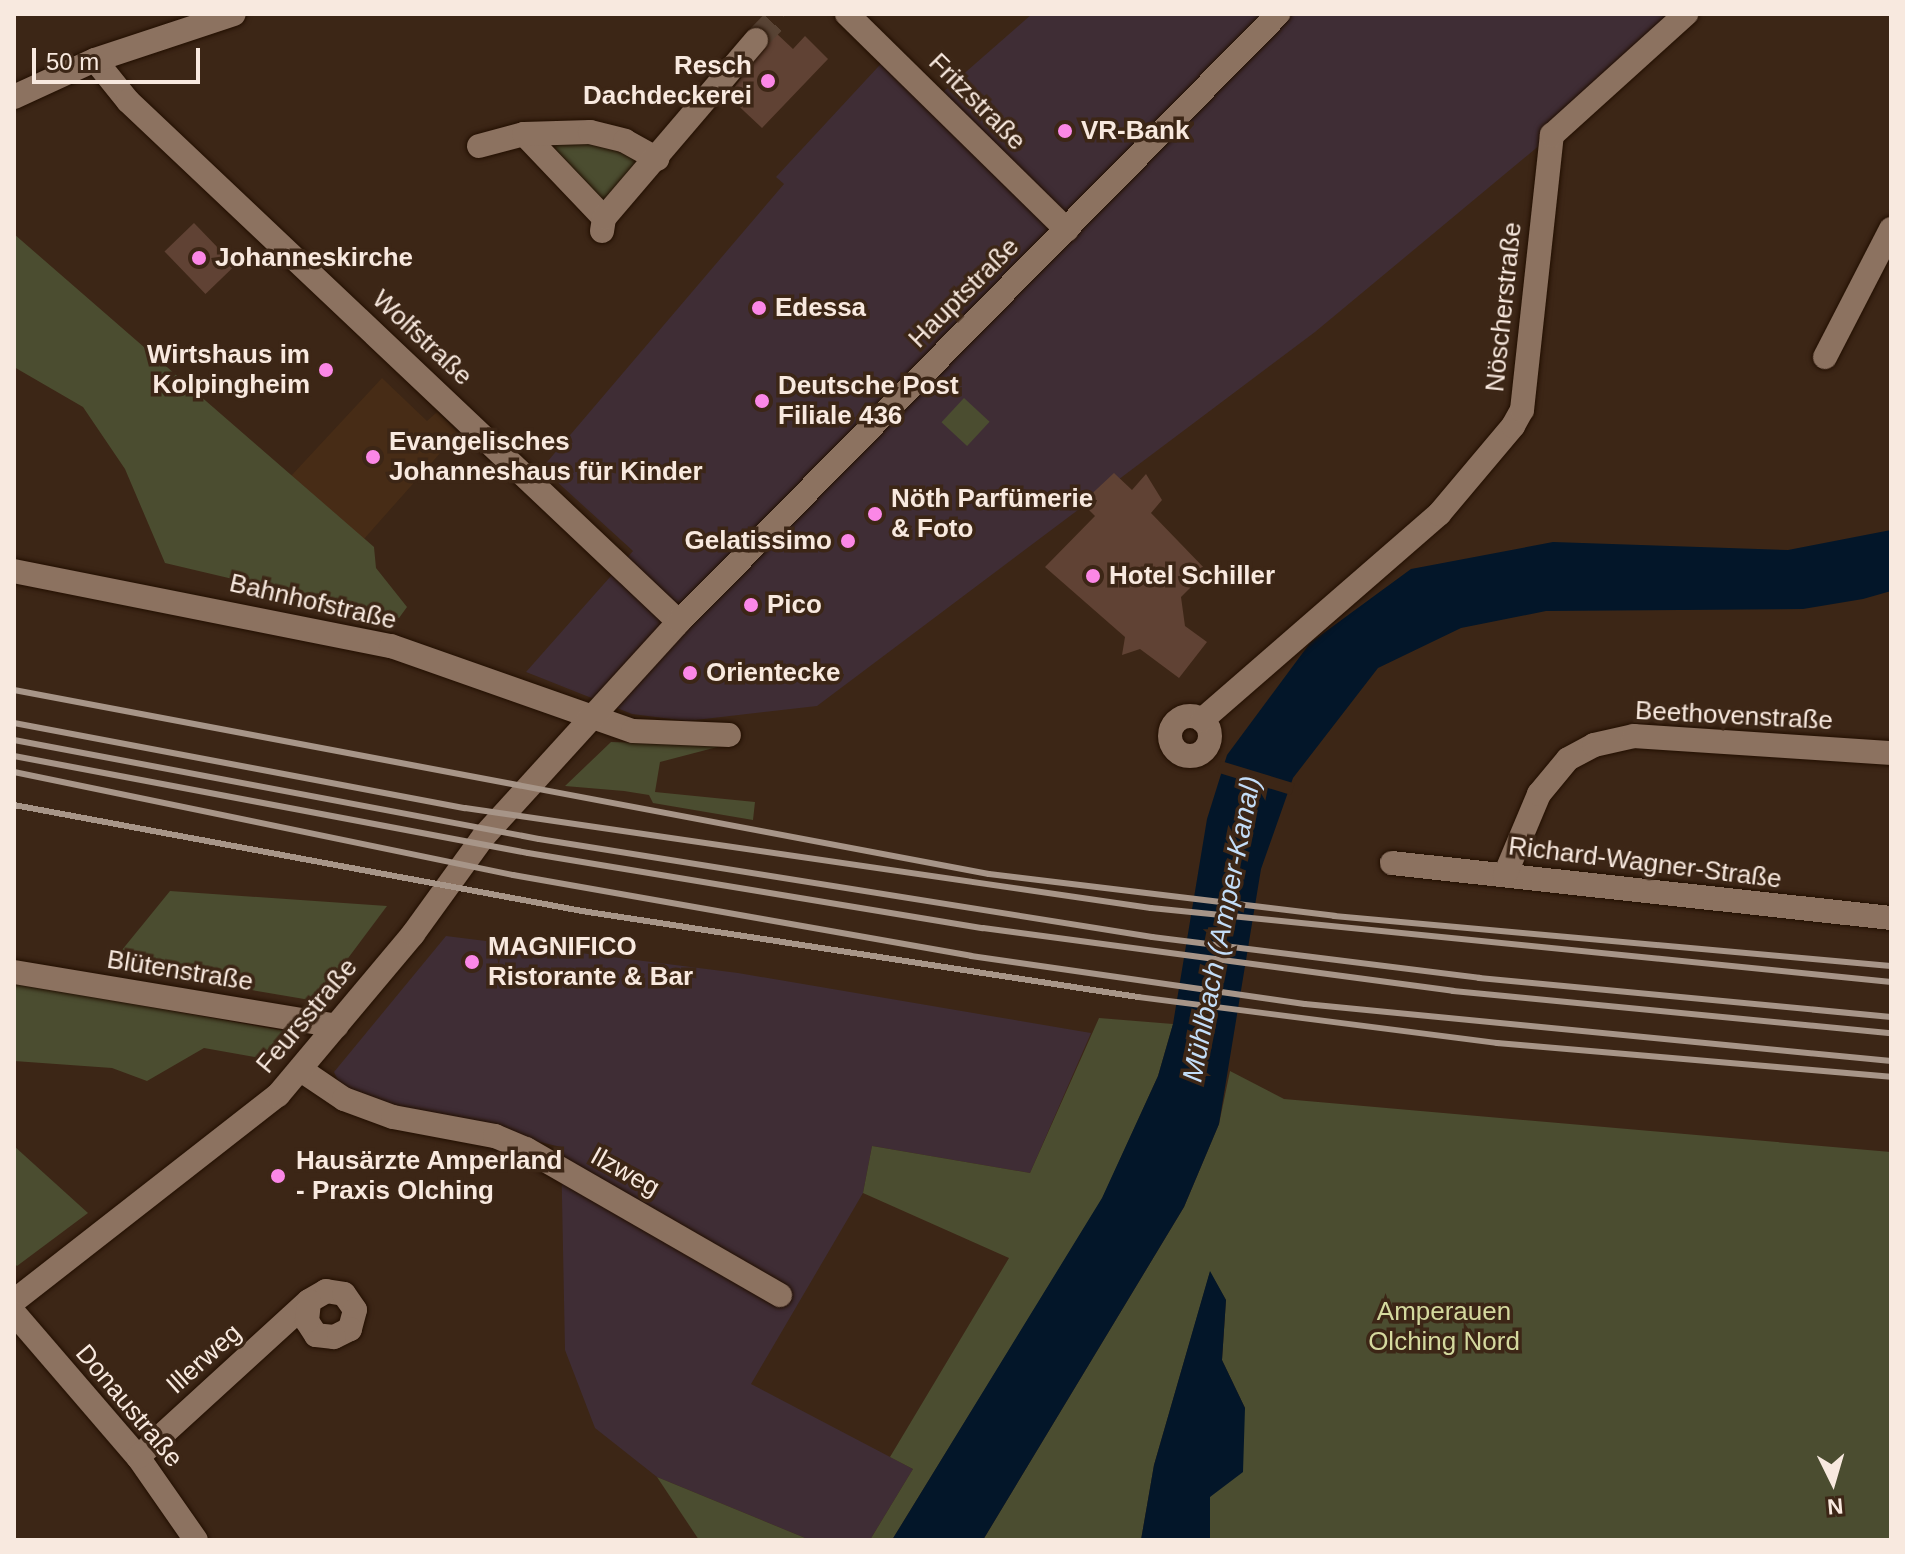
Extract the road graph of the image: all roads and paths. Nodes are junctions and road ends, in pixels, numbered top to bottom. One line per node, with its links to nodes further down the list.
1 (847, 14): 12 (street, Fritzstraße)
2 (1278, 14): 12 (street, Hauptstraße)
3 (1686, 14): 17 (street, Nöscherstraße)
4 (222, 15): 6 (street)
5 (756, 40): 10 (street)
6 (95, 60): 7 (street); 15 (street, Wolfstraße)
7 (14, 97)
8 (524, 134): 9 (street); 10 (street); 10 (street)
9 (479, 146)
10 (657, 159)
11 (1891, 229): 13 (street)
12 (1067, 230): 15 (street, Hauptstraße)
13 (1825, 357)
14 (14, 571): 16 (street, Bahnhofstraße)
15 (679, 622): 16 (street, Hauptstraße)
16 (593, 717): 18 (street); 24 (street, Feursstraße)
17 (1202, 720)
18 (729, 735)
19 (1891, 753): 21 (street, Beethovenstraße)
20 (1392, 863): 21 (street, Richard-Wagner-Straße)
21 (1505, 875): 22 (street, Richard-Wagner-Straße)
22 (1891, 918)
23 (14, 972): 24 (street, Blütenstraße)
24 (337, 1026): 25 (street, Feursstraße)
25 (301, 1070): 26 (street, Ilzweg); 27 (street, Feursstraße)
26 (780, 1295)
27 (14, 1301)
28 (309, 1301): 30 (street, Illerweg)
29 (14, 1313): 30 (street, Donaustraße)
30 (138, 1457): 31 (street, Donaustraße)
31 (196, 1540)

